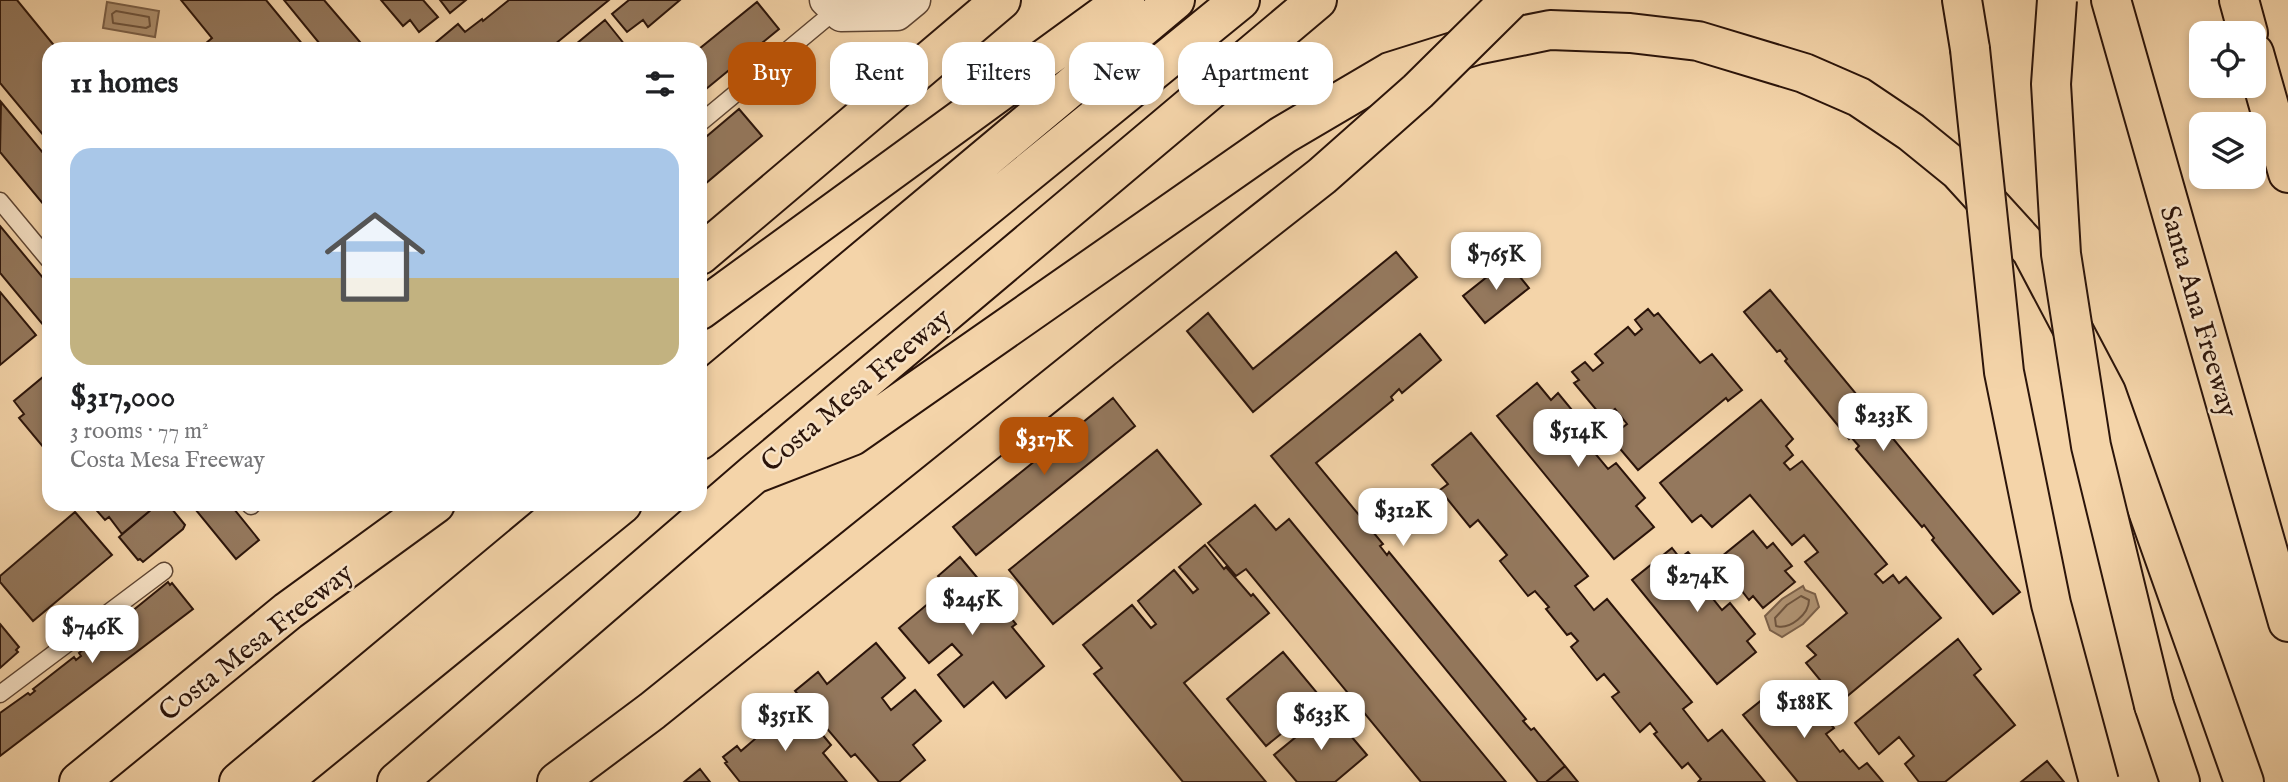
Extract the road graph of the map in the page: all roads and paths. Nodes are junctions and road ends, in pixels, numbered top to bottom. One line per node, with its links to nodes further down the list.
1 (914, 0): 12 (street)
2 (1000, 0): 18 (highway)
3 (1125, 0): 20 (highway)
4 (1175, 0): 21 (highway)
5 (1240, 0): 22 (highway)
6 (1317, 0): 23 (highway, Costa Mesa Freeway)
7 (1510, 0): 36 (highway, bridge)
8 (1962, 0): 37 (highway, bridge)
9 (2057, 0): 38 (highway, bridge)
10 (2111, 0): 30 (highway, Santa Ana Freeway)
11 (2239, 0): 13 (highway)
12 (831, 5): 15 (lane)
13 (2245, 21)
14 (2266, 95): 16 (highway)
15 (707, 117)
16 (2288, 173)
17 (0, 201): 19 (lane)
18 (707, 249)
19 (42, 252)
20 (707, 305)
21 (707, 391)
22 (707, 434)
23 (754, 474): 35 (highway, Costa Mesa Freeway); 39 (highway)
24 (404, 511): 29 (highway)
25 (425, 511): 29 (highway, Costa Mesa Freeway)
26 (564, 511): 33 (highway)
27 (613, 511): 34 (highway)
28 (164, 571): 31 (lane)
29 (288, 611): 32 (highway, Costa Mesa Freeway)
30 (2288, 622)
31 (0, 694)
32 (79, 782)
33 (239, 782)
34 (281, 782)
35 (397, 782)
36 (557, 782)
37 (2099, 782)
38 (2180, 782)
39 (2244, 782)

